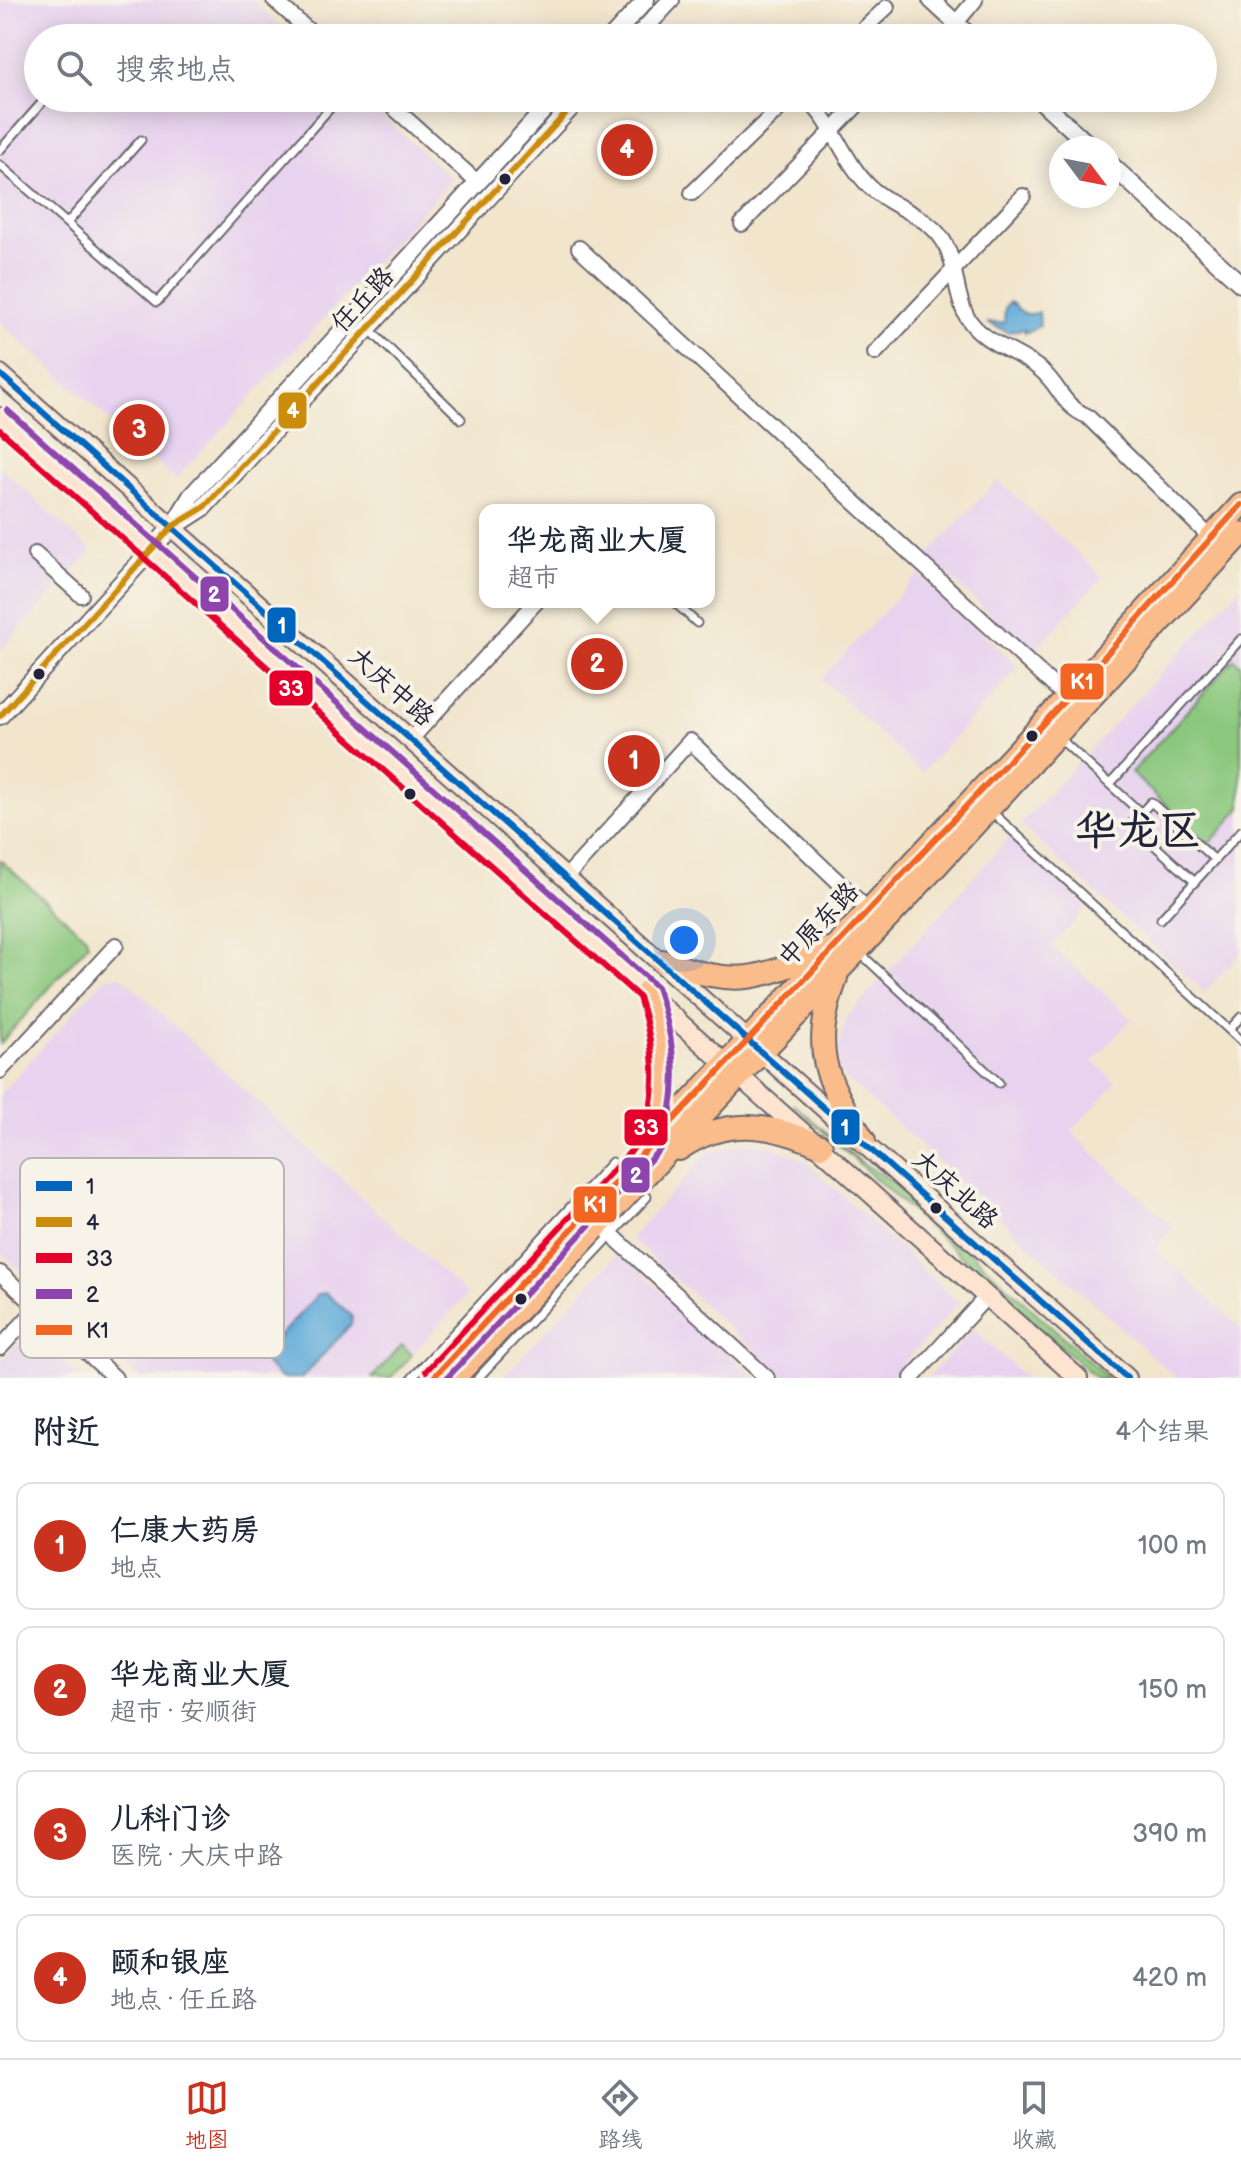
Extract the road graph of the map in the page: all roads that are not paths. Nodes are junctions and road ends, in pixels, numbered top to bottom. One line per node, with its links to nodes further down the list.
1 (274, 0): 8 (street)
2 (671, 0): 10 (street)
3 (931, 0): 7 (street)
4 (975, 0): 7 (street)
5 (639, 3): 9 (street)
6 (887, 7): 11 (street)
7 (956, 23)
8 (301, 24)
9 (622, 24)
10 (649, 24)
11 (869, 24)
12 (34, 112): 24 (lane)
13 (327, 112): 30 (lane)
14 (399, 112): 27 (street)
15 (542, 112): 27 (street, 任丘路)
16 (567, 112): 35 (street, 任丘路)
17 (776, 112): 28 (street)
18 (817, 112): 21 (street)
19 (850, 112): 21 (street)
20 (1053, 112): 22 (street)
21 (832, 130): 31 (street); 33 (street)
22 (1079, 136)
23 (141, 140): 30 (lane)
24 (0, 150)
25 (0, 165): 30 (lane)
26 (1121, 174): 34 (street)
27 (477, 182): 41 (street, 任丘路)
28 (692, 193)
29 (1023, 196): 33 (street)
30 (67, 223)
31 (742, 224)
32 (579, 248): 51 (street)
33 (954, 269): 36 (street); 43 (street)
34 (1241, 284)
35 (368, 328): 39 (lane); 41 (street, 任丘路)
36 (875, 353)
37 (0, 374): 41 (main road, 大庆中路)
38 (0, 417): 44 (main road)
39 (461, 419)
40 (1241, 505): 43 (main road, 中原东路)
41 (173, 526): 44 (street, 任丘路); 54 (main road, 大庆中路)
42 (1241, 534): 53 (main road, 中原东路)
43 (1211, 538): 51 (main road, 中原东路)
44 (151, 551): 52 (street, 任丘路); 68 (main road)
45 (35, 554): 46 (street)
46 (81, 595)
47 (531, 608): 54 (street)
48 (681, 608): 49 (lane)
49 (697, 623)
50 (1241, 639): 55 (lane)
51 (1067, 698): 62 (main road, 中原东路)
52 (0, 716)
53 (1057, 736): 55 (lane); 56 (main road, 中原东路)
54 (412, 738): 60 (main road, 大庆中路)
55 (1110, 784): 57 (lane)
56 (989, 809): 65 (main road, 中原东路); 70 (lane)
57 (1141, 813): 59 (lane); 61 (lane)
58 (1241, 831): 59 (lane)
59 (1215, 860): 61 (lane)
60 (567, 876): 62 (street); 66 (main road, 大庆中路)
61 (1195, 882): 63 (lane)
62 (868, 910): 65 (main road, 中原东路)
63 (1161, 919)
64 (116, 945): 74 (street)
65 (847, 948): 66 (main road); 67 (main road, 中原东路); 72 (main road, 中原东路); 75 (lane)
66 (662, 961): 72 (main road, 大庆中路)
67 (839, 970): 72 (main road, 中原东路); 76 (main road)
68 (648, 991): 73 (main road); 77 (main road)
69 (1241, 1017): 70 (lane)
70 (1229, 1030): 71 (lane)
71 (1241, 1041)
72 (756, 1045): 73 (main road, 中原东路); 76 (main road, 大庆北路)
73 (734, 1068): 77 (main road, 中原东路); 78 (main road); 80 (main road, 中原东路)
74 (0, 1071)
75 (999, 1083)
76 (864, 1141): 98 (main road, 大庆北路)
77 (652, 1143): 92 (main road, 中原东路)
78 (821, 1146): 80 (main road); 85 (main road)
79 (612, 1162): 91 (lane)
80 (652, 1168): 82 (main road, 中原东路)
81 (647, 1197): 82 (lane)
82 (606, 1229): 89 (street); 93 (main road, 中原东路); 94 (lane)
83 (0, 1273): 84 (street)
84 (20, 1292)
85 (987, 1296): 96 (street); 97 (main road)
86 (20, 1326): 87 (street)
87 (0, 1348)
88 (93, 1358): 90 (street)
89 (750, 1373): 95 (street)
90 (115, 1378)
91 (412, 1378)
92 (433, 1378)
93 (454, 1378)
94 (478, 1378)
95 (767, 1378)
96 (912, 1378)
97 (1078, 1378)
98 (1127, 1378)

